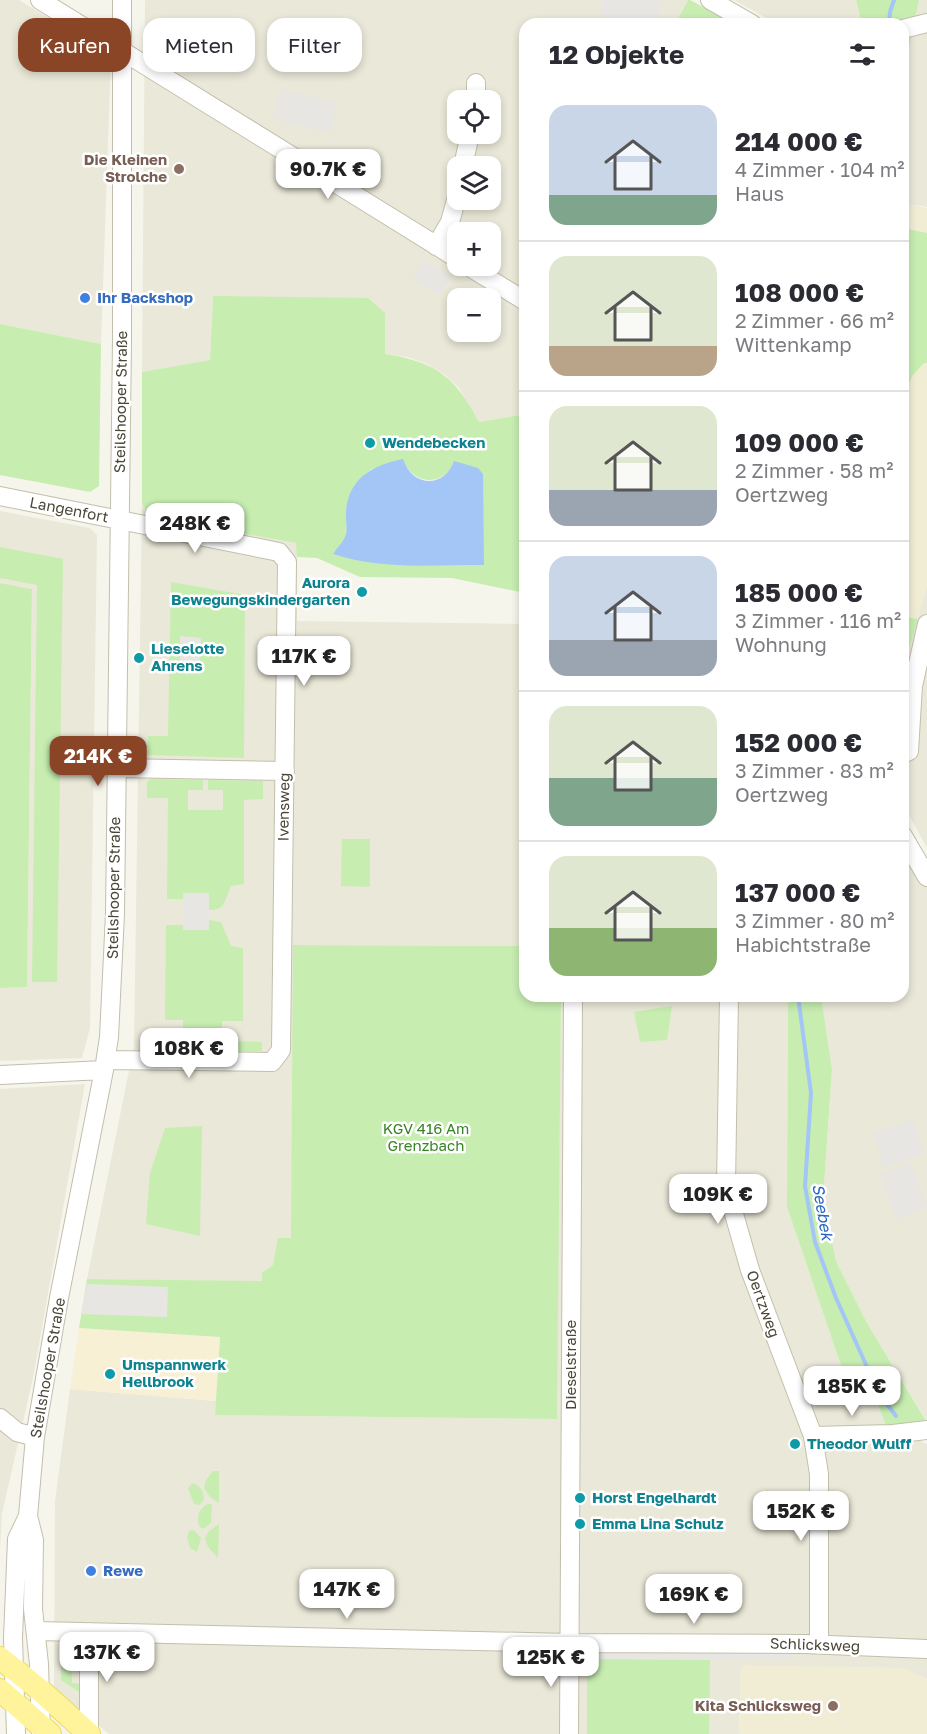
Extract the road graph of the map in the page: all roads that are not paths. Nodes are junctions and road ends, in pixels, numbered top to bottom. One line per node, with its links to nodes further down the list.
1 (40, 0): 4 (street)
2 (122, 0): 5 (street, Steilshooper Straße)
3 (710, 0): 6 (street)
4 (68, 18)
5 (122, 18)
6 (742, 18)
7 (927, 23): 8 (street)
8 (909, 27)
9 (131, 58): 12 (street)
10 (121, 72): 17 (street, Steilshooper Straße)
11 (453, 210): 12 (street)
12 (436, 246): 13 (street)
13 (447, 252)
14 (484, 276): 15 (street)
15 (519, 298)
16 (0, 496): 17 (street, Langenfort)
17 (119, 519): 18 (street, Langenfort); 21 (street, Steilshooper Straße)
18 (279, 552): 22 (street, Ivensweg)
19 (927, 624): 20 (street)
20 (909, 751)
21 (117, 768): 22 (street); 27 (street, Steilshooper Straße)
22 (285, 771): 27 (street, Ivensweg)
23 (909, 846): 24 (street)
24 (927, 877)
25 (573, 1002): 38 (street, Dieselstraße)
26 (729, 1002): 31 (street, Oertzweg)
27 (105, 1065): 28 (street); 32 (street, Steilshooper Straße)
28 (0, 1075)
29 (0, 1418): 32 (street)
30 (927, 1430): 31 (street)
31 (813, 1436): 39 (street, Oertzweg)
32 (36, 1437): 33 (street, Steilshooper Straße)
33 (28, 1516): 34 (street, Steilshooper Straße); 36 (street, Steilshooper Straße)
34 (14, 1616): 35 (street); 42 (street, Steilshooper Straße)
35 (0, 1629)
36 (36, 1631): 37 (street, Schlicksweg); 43 (street, Steilshooper Straße)
37 (89, 1632): 38 (street, Schlicksweg); 47 (street)
38 (568, 1643): 39 (street, Schlicksweg); 48 (street, Dieselstraße)
39 (819, 1645): 40 (street, Schlicksweg)
40 (919, 1649): 41 (street, Schlicksweg)
41 (927, 1659)
42 (7, 1663): 43 (main road); 44 (street, Steilshooper Straße)
43 (40, 1690): 45 (street, Steilshooper Straße); 47 (main road)
44 (8, 1707): 45 (main road); 46 (street, Steilshooper Straße)
45 (44, 1731)
46 (16, 1734)
47 (89, 1734)
48 (569, 1734)

